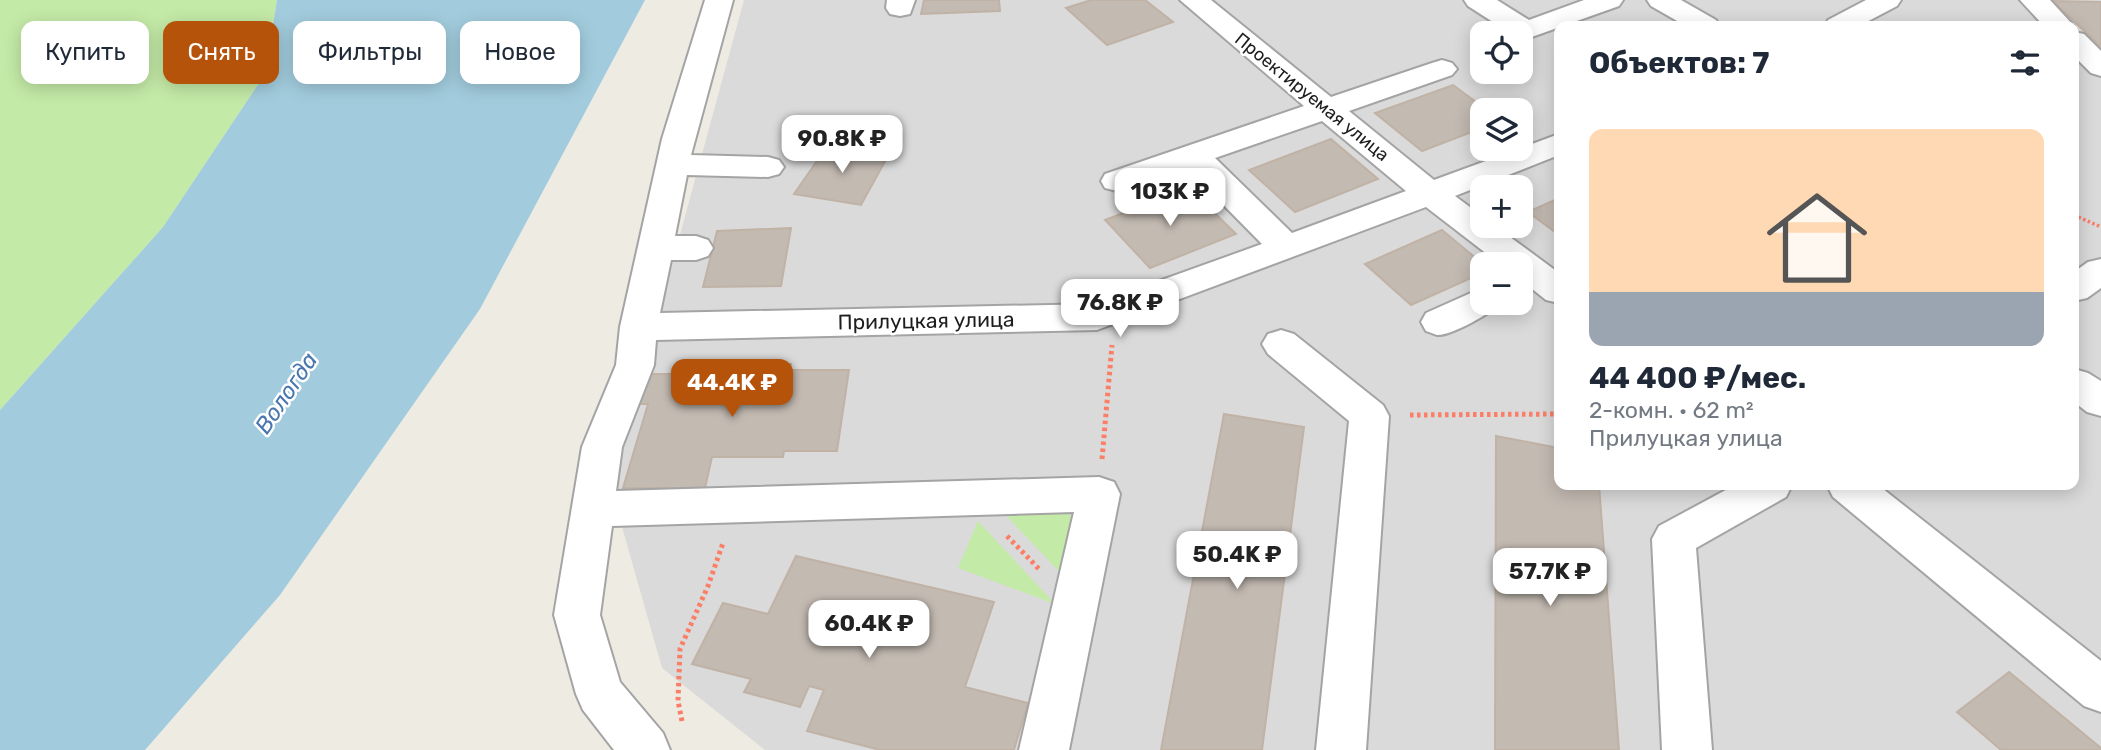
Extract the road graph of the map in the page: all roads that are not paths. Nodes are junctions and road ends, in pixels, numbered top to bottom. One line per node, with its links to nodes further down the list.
1 (719, 0): 17 (street)
2 (1194, 0): 14 (street, Проектируемая улица)
3 (1478, 0): 4 (street)
4 (1609, 0)
5 (1661, 0): 8 (street)
6 (1887, 0): 9 (street)
7 (2034, 0): 10 (street)
8 (1697, 21)
9 (1847, 21)
10 (2055, 21)
11 (2079, 45): 12 (street)
12 (2101, 67)
13 (1442, 69): 14 (street)
14 (1326, 108): 16 (street); 20 (street, Проектируемая улица)
15 (1554, 146): 20 (street, Прилуцкая улица)
16 (1193, 155): 19 (street); 23 (street)
17 (673, 165): 18 (street); 21 (street)
18 (768, 167)
19 (1117, 181)
20 (1430, 194): 23 (street, Прилуцкая улица); 25 (street, Проектируемая улица)
21 (658, 248): 22 (street); 29 (street)
22 (696, 248)
23 (1286, 248): 29 (street, Прилуцкая улица)
24 (2101, 271): 26 (street)
25 (1539, 283)
26 (2079, 286)
27 (1470, 307): 28 (street)
28 (1439, 322)
29 (639, 327): 35 (street)
30 (1281, 344): 39 (street)
31 (2079, 386): 32 (street)
32 (2101, 401)
33 (1762, 490): 40 (street)
34 (1855, 490): 36 (street)
35 (593, 509): 37 (street); 38 (street)
36 (2101, 690)
37 (645, 750)
38 (1044, 750)
39 (1341, 750)
40 (1687, 750)

